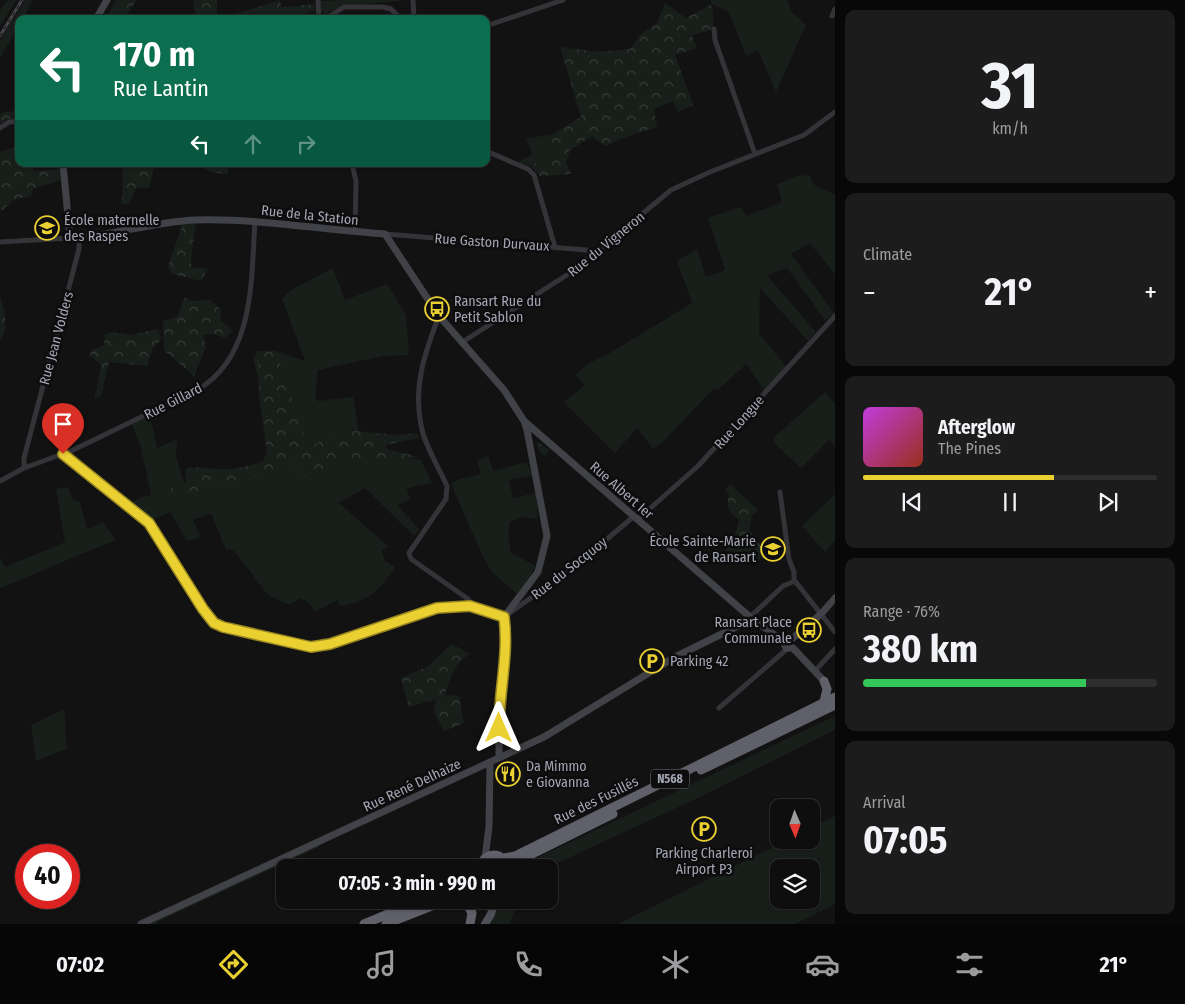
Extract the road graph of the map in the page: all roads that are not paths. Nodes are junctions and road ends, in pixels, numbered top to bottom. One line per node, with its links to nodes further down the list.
1 (107, 0): 6 (street)
2 (318, 0): 7 (street)
3 (413, 0): 10 (street)
4 (563, 0): 12 (street)
5 (835, 9): 11 (street)
6 (98, 15)
7 (319, 15)
8 (332, 15): 9 (street)
9 (396, 15)
10 (414, 15)
11 (832, 16)
12 (490, 25)
13 (714, 29): 18 (street)
14 (835, 112): 18 (street, Rue du Vigneron)
15 (15, 121): 16 (street)
16 (0, 128)
17 (490, 153): 27 (street)
18 (754, 154): 28 (street, Rue du Vigneron)
19 (63, 167): 25 (street)
20 (353, 167): 22 (street)
21 (255, 222): 22 (street, Rue de la Station); 24 (street, Rue de la Station); 33 (street, Rue Gillard)
22 (355, 232): 23 (street, Rue de la Station)
23 (385, 234): 27 (street, Rue Gaston Durvaux); 29 (street)
24 (80, 237): 25 (street, Rue de la Station); 34 (street, Rue Jean Volders)
25 (70, 238): 26 (street, Rue de la Station)
26 (0, 242)
27 (555, 247): 28 (street, Rue Gaston Durvaux)
28 (599, 251): 31 (street, Rue du Vigneron)
29 (439, 316): 31 (street); 40 (street)
30 (835, 316): 37 (street, Rue Longue)
31 (461, 343): 32 (street)
32 (524, 421): 37 (street, Rue Albert Ier); 42 (street)
33 (63, 454): 34 (street, Rue Gillard); 40 (street)
34 (24, 468): 35 (street, Rue Gillard)
35 (0, 480)
36 (780, 492): 38 (street)
37 (635, 519): 42 (street, Rue du Socquoy); 43 (street, Rue Albert Ier)
38 (794, 580): 41 (street); 43 (street)
39 (835, 598): 41 (street)
40 (474, 607): 42 (street)
41 (821, 614): 44 (street); 45 (street)
42 (504, 617): 56 (street)
43 (750, 617): 46 (street, Rue Albert Ier); 56 (street, Rue René Delhaize)
44 (835, 632)
45 (793, 638): 46 (street); 47 (street)
46 (783, 640): 47 (street)
47 (790, 648): 49 (street); 55 (street)
48 (835, 649): 49 (street)
49 (815, 671): 50 (street)
50 (824, 680): 51 (highway); 53 (highway)
51 (835, 687)
52 (835, 696): 53 (highway, Rue des Fusillés / N568)
53 (824, 702): 62 (highway, Rue des Fusillés / N568)
54 (835, 705): 63 (highway, Rue des Fusillés / N568)
55 (719, 708)
56 (500, 758): 57 (street, Rue René Delhaize)
57 (490, 763): 58 (street); 68 (street, Rue René Delhaize)
58 (488, 838): 59 (street); 61 (street)
59 (485, 858): 60 (highway, N568)
60 (490, 859)
61 (502, 859)
62 (510, 859)
63 (510, 859)
64 (400, 909): 69 (highway)
65 (470, 909): 71 (highway)
66 (491, 909): 72 (main road)
67 (420, 910): 70 (highway)
68 (142, 924)
69 (364, 924)
70 (386, 924)
71 (470, 924)
72 (485, 924)

